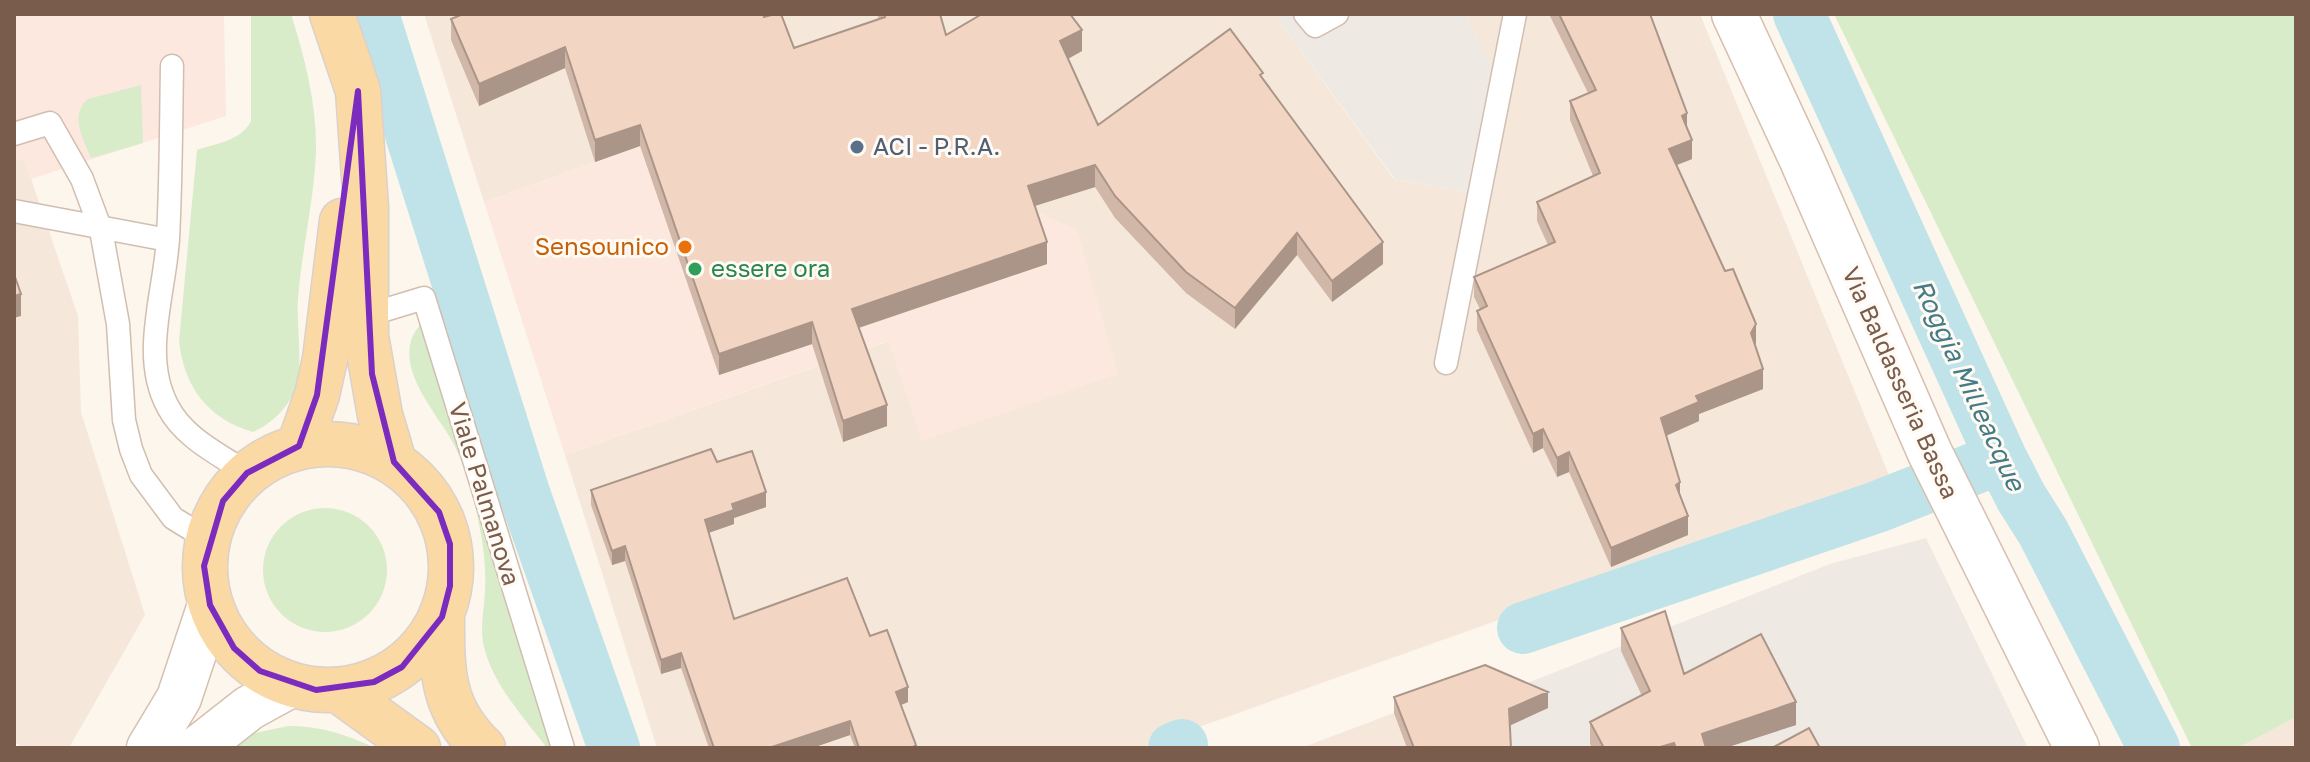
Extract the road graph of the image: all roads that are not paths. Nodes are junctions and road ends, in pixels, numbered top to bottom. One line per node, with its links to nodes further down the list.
1 (332, 14): 7 (main road)
2 (1305, 14): 3 (lane)
3 (1337, 14)
4 (1515, 14): 13 (lane)
5 (1734, 14): 27 (street, Via Baldasseria Bassa)
6 (172, 66): 11 (lane)
7 (358, 91): 12 (main road); 14 (main road)
8 (14, 134): 10 (lane)
9 (14, 211): 10 (lane)
10 (101, 230): 11 (lane); 17 (lane)
11 (168, 240): 16 (lane)
12 (365, 316): 15 (main road); 26 (lane, Viale Palmanova)
13 (1446, 363)
14 (299, 446): 15 (main road, Viale Palmanova); 16 (main road, Viale Palmanova)
15 (394, 462): 19 (main road, Viale Palmanova)
16 (247, 473): 17 (main road, Viale Palmanova)
17 (207, 539): 18 (main road, Viale Palmanova)
18 (210, 605): 20 (main road, Viale Palmanova); 22 (street)
19 (442, 617): 21 (main road, Viale Palmanova); 25 (main road, Viale Palmanova)
20 (291, 685): 21 (main road, Viale Palmanova); 23 (street)
21 (338, 690): 24 (main road)
22 (149, 748)
23 (198, 748)
24 (418, 748)
25 (483, 748)
26 (563, 748)
27 (2077, 748)

